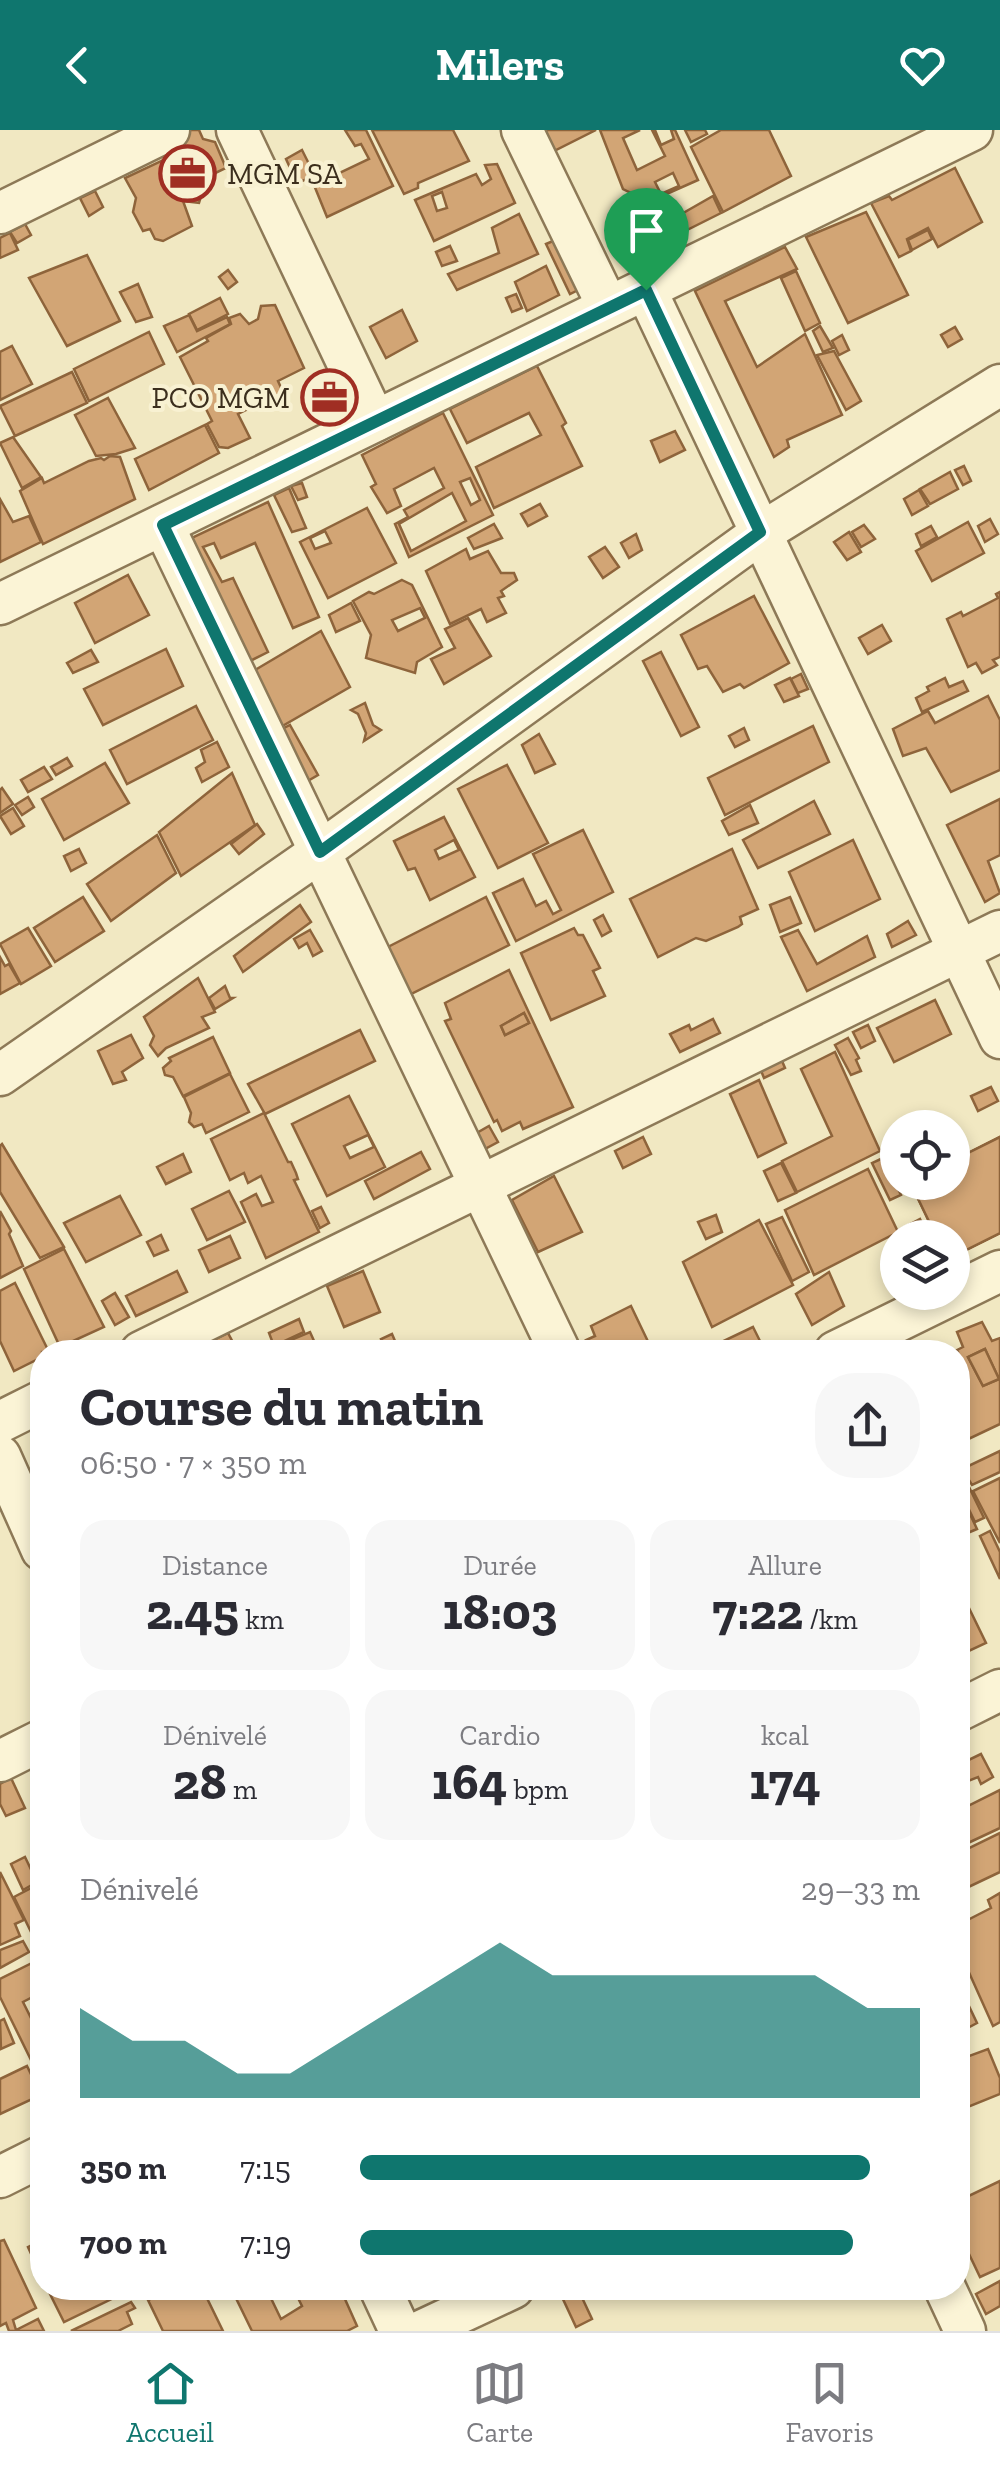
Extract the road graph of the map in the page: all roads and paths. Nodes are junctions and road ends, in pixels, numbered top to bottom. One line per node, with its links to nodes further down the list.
1 (169, 130): 5 (street)
2 (237, 130): 9 (street)
3 (522, 130): 7 (street)
4 (972, 130): 6 (street)
5 (0, 214)
6 (646, 290): 7 (street); 11 (street)
7 (608, 308): 9 (street)
8 (1000, 385): 11 (street)
9 (375, 422): 10 (street)
10 (163, 525): 12 (street); 13 (street)
11 (760, 532): 13 (street); 15 (street)
12 (0, 604)
13 (320, 852): 17 (street); 18 (street)
14 (1000, 930): 15 (street)
15 (959, 951): 16 (street); 18 (street)
16 (1000, 1038)
17 (0, 1075)
18 (480, 1187): 20 (street); 21 (street)
19 (1000, 1271): 22 (street)
20 (166, 1340)
21 (554, 1340)
22 (859, 1340)
23 (30, 1407): 24 (street)
24 (0, 1422)
25 (0, 1456): 26 (street)
26 (30, 1523)
27 (30, 1746): 28 (street)
28 (0, 1761)
29 (30, 2162): 30 (street)
30 (0, 2177)
31 (386, 2300): 34 (street)
32 (487, 2300): 35 (street)
33 (951, 2300): 36 (street)
34 (400, 2331)
35 (421, 2331)
36 (966, 2331)

